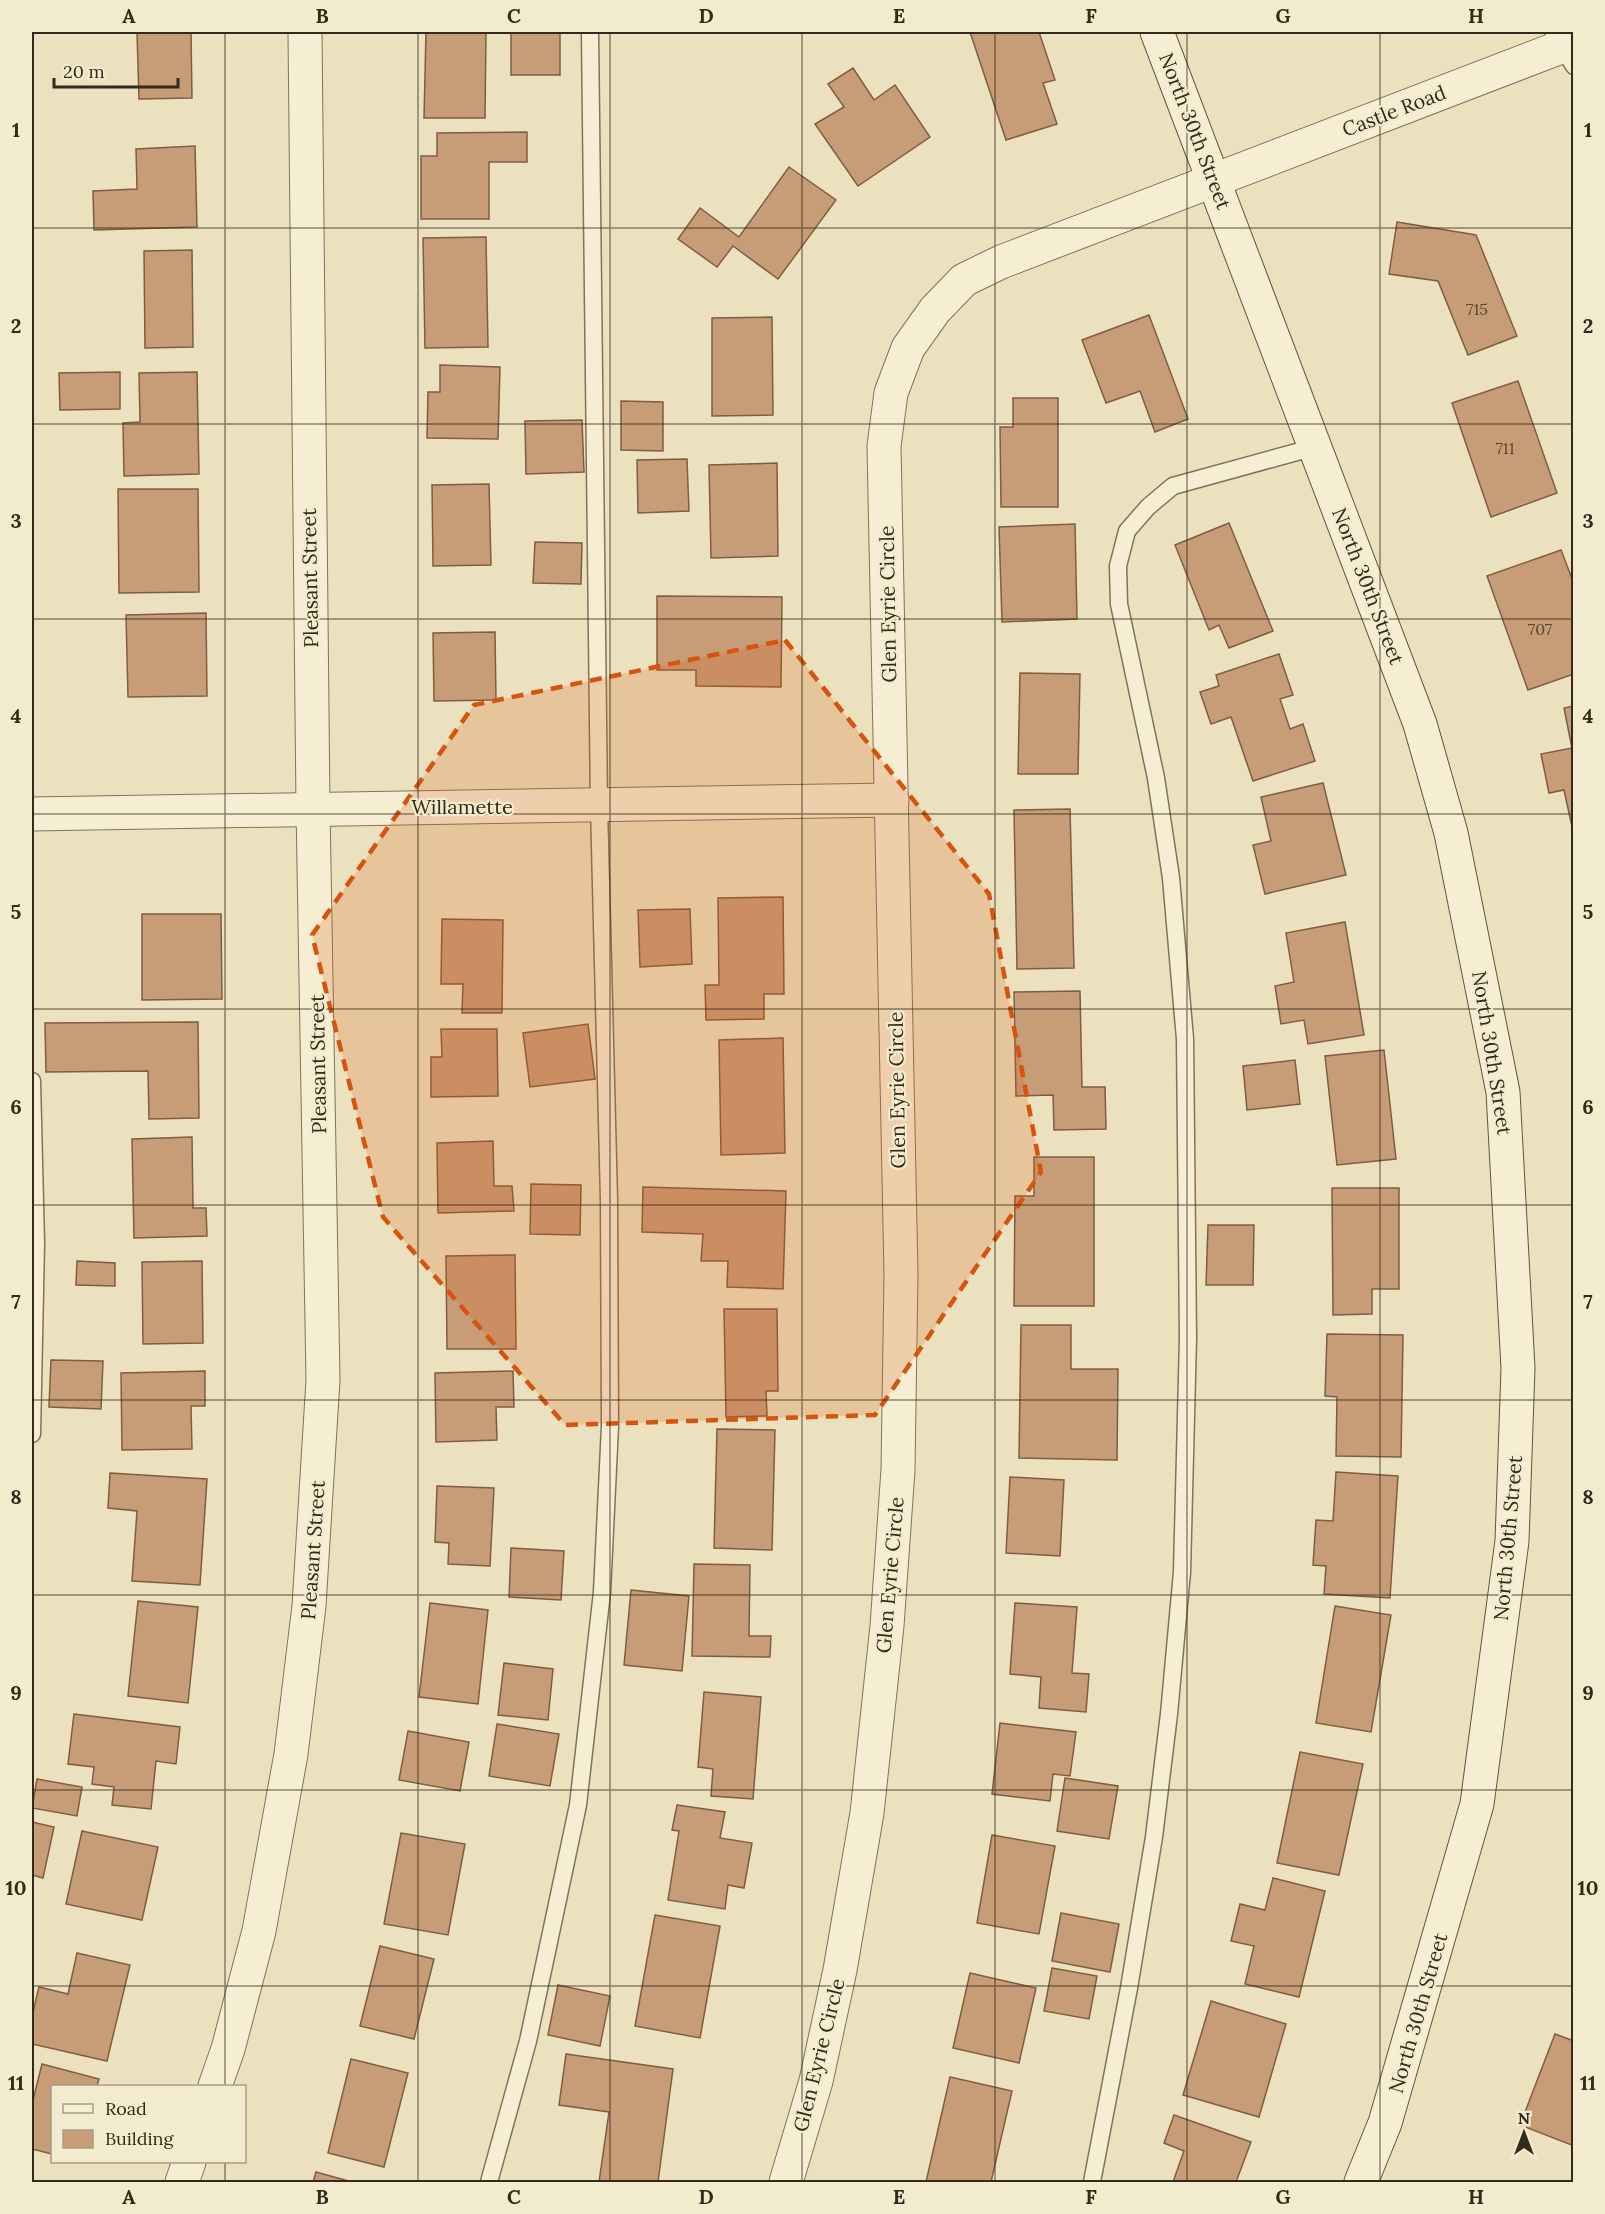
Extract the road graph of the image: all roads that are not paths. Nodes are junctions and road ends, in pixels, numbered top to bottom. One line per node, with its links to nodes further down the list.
1 (304, 32): 9 (street, Pleasant Street)
2 (590, 32): 8 (lane)
3 (1157, 32): 5 (street, North 30th Street)
4 (1566, 47): 5 (street, Castle Road)
5 (1214, 180): 6 (street, North 30th Street); 7 (street, Glen Eyrie Circle)
6 (1315, 447): 18 (lane); 19 (street, North 30th Street)
7 (892, 800): 8 (street, Willamette); 17 (street, Glen Eyrie Circle)
8 (599, 806): 9 (street, Willamette); 16 (lane)
9 (313, 808): 10 (street, Willamette); 13 (street, Pleasant Street)
10 (32, 814)
11 (32, 1081): 12 (lane)
12 (32, 1434)
13 (215, 2085)
14 (189, 2163): 15 (street)
15 (182, 2182)
16 (489, 2182)
17 (786, 2182)
18 (1092, 2182)
19 (1361, 2182)

